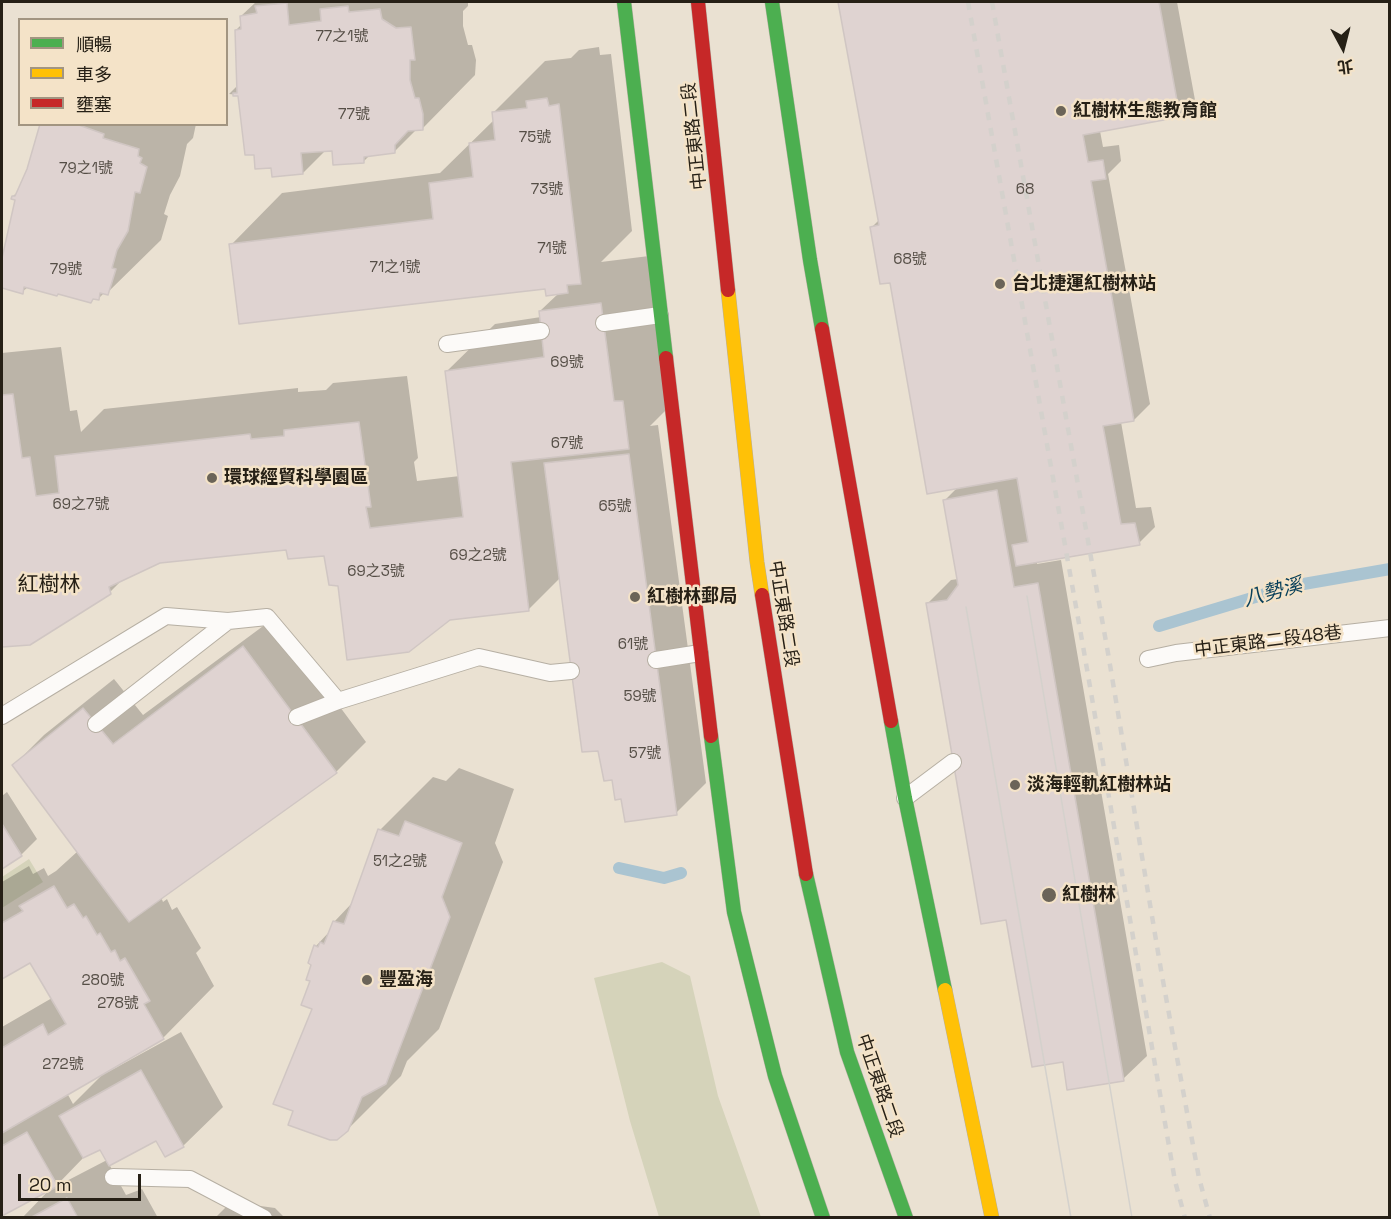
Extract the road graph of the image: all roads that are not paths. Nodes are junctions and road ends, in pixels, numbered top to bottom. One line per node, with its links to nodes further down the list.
1 (624, 2): 4 (main road)
2 (698, 2): 23 (main road, 中正東路二段)
3 (772, 2): 19 (main road)
4 (660, 315): 5 (lane); 10 (main road)
5 (604, 322)
6 (541, 331): 7 (lane)
7 (447, 344)
8 (228, 621): 14 (lane); 15 (lane); 17 (lane)
9 (1389, 628): 11 (lane, 中正東路二段48巷)
10 (700, 653): 12 (lane); 22 (main road)
11 (1148, 659)
12 (656, 660)
13 (571, 671): 14 (lane)
14 (338, 701): 16 (lane)
15 (2, 716)
16 (297, 717)
17 (96, 724)
18 (953, 762): 19 (lane)
19 (905, 798): 24 (main road)
20 (113, 1177): 21 (lane)
21 (264, 1218)
22 (823, 1218)
23 (906, 1218)
24 (992, 1218)

